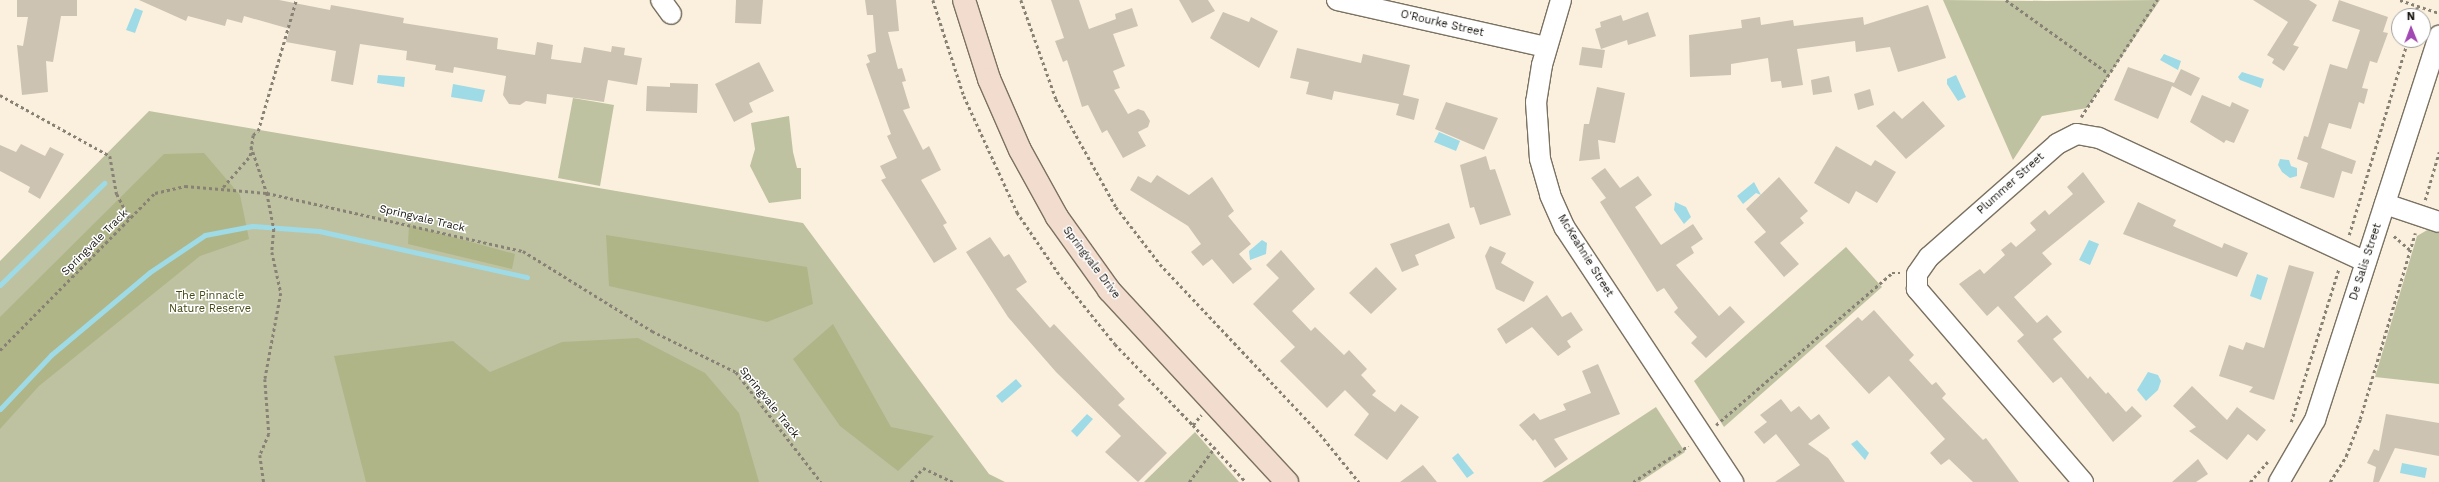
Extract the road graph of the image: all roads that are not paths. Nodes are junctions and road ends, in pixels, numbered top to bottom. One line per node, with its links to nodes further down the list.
1 (964, 0): 9 (main road, Springvale Drive)
2 (1337, 0): 5 (street, O'Rourke Street)
3 (1561, 0): 5 (street, McKeahnie Street)
4 (2439, 36): 6 (street, De Salis Street)
5 (1546, 47): 10 (street, McKeahnie Street)
6 (2385, 204): 7 (street); 8 (street, De Salis Street)
7 (2439, 222)
8 (2366, 262): 11 (street, Plummer Street); 12 (street, De Salis Street)
9 (1287, 482)
10 (1733, 482)
11 (2083, 482)
12 (2279, 482)

